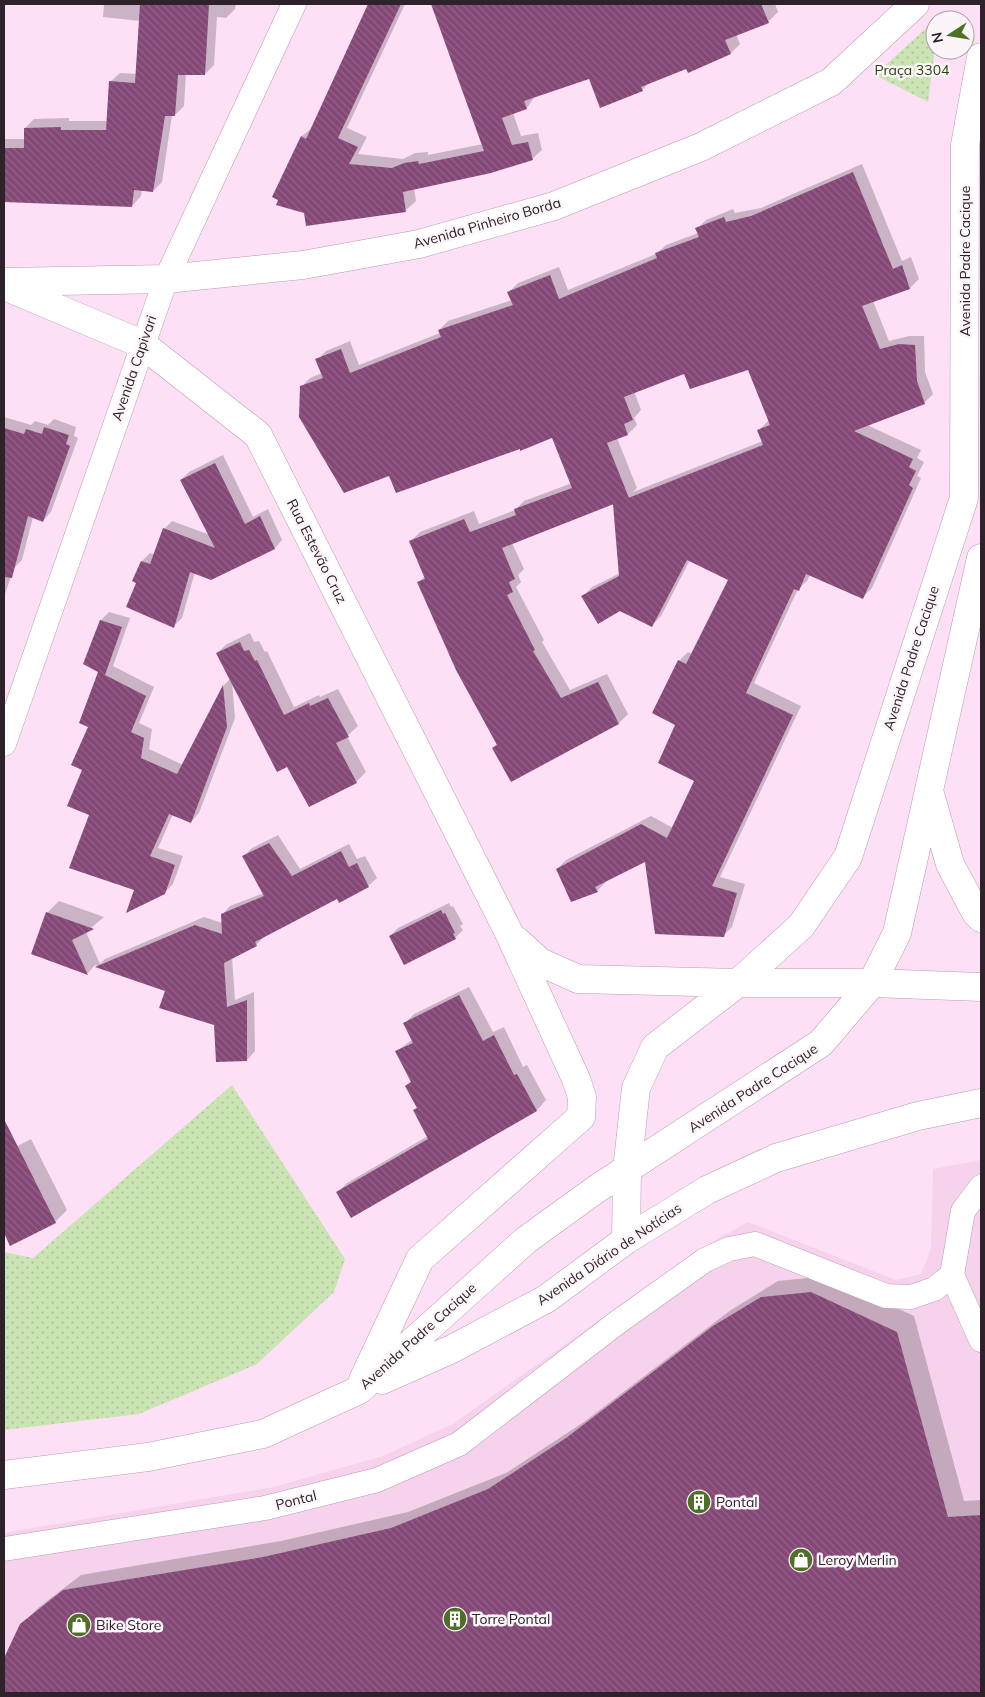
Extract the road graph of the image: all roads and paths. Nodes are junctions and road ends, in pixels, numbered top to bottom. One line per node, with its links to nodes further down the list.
1 (294, 4): 4 (street, Avenida Capivari)
2 (916, 4): 4 (main road, Avenida Pinheiro Borda)
3 (981, 58): 14 (main road, Avenida Padre Cacique)
4 (166, 279): 5 (main road, Avenida Pinheiro Borda); 7 (street, Avenida Capivari)
5 (4, 282)
6 (4, 286): 7 (main road, Rua Estevão Cruz)
7 (142, 344): 9 (street, Avenida Capivari); 12 (main road, Rua Estevão Cruz)
8 (981, 558): 10 (main road, Avenida Padre Cacique)
9 (4, 744)
10 (929, 791): 11 (main road); 13 (main road, Avenida Padre Cacique)
11 (981, 918)
12 (509, 933): 14 (main road); 22 (main road, Rua Estevão Cruz)
13 (872, 982): 14 (main road); 15 (main road); 17 (main road, Avenida Padre Cacique)
14 (738, 983): 17 (main road, Avenida Padre Cacique)
15 (981, 987)
16 (981, 1103): 19 (main road, Avenida Diário de Notícias)
17 (627, 1170): 19 (main road, Avenida Padre Cacique); 22 (main road, Avenida Padre Cacique)
18 (981, 1187): 20 (street)
19 (626, 1240): 22 (main road, Avenida Diário de Notícias)
20 (952, 1275): 21 (street); 24 (street, Pontal)
21 (981, 1340)
22 (359, 1390): 23 (main road, Avenida Padre Cacique)
23 (4, 1475)
24 (4, 1549)

